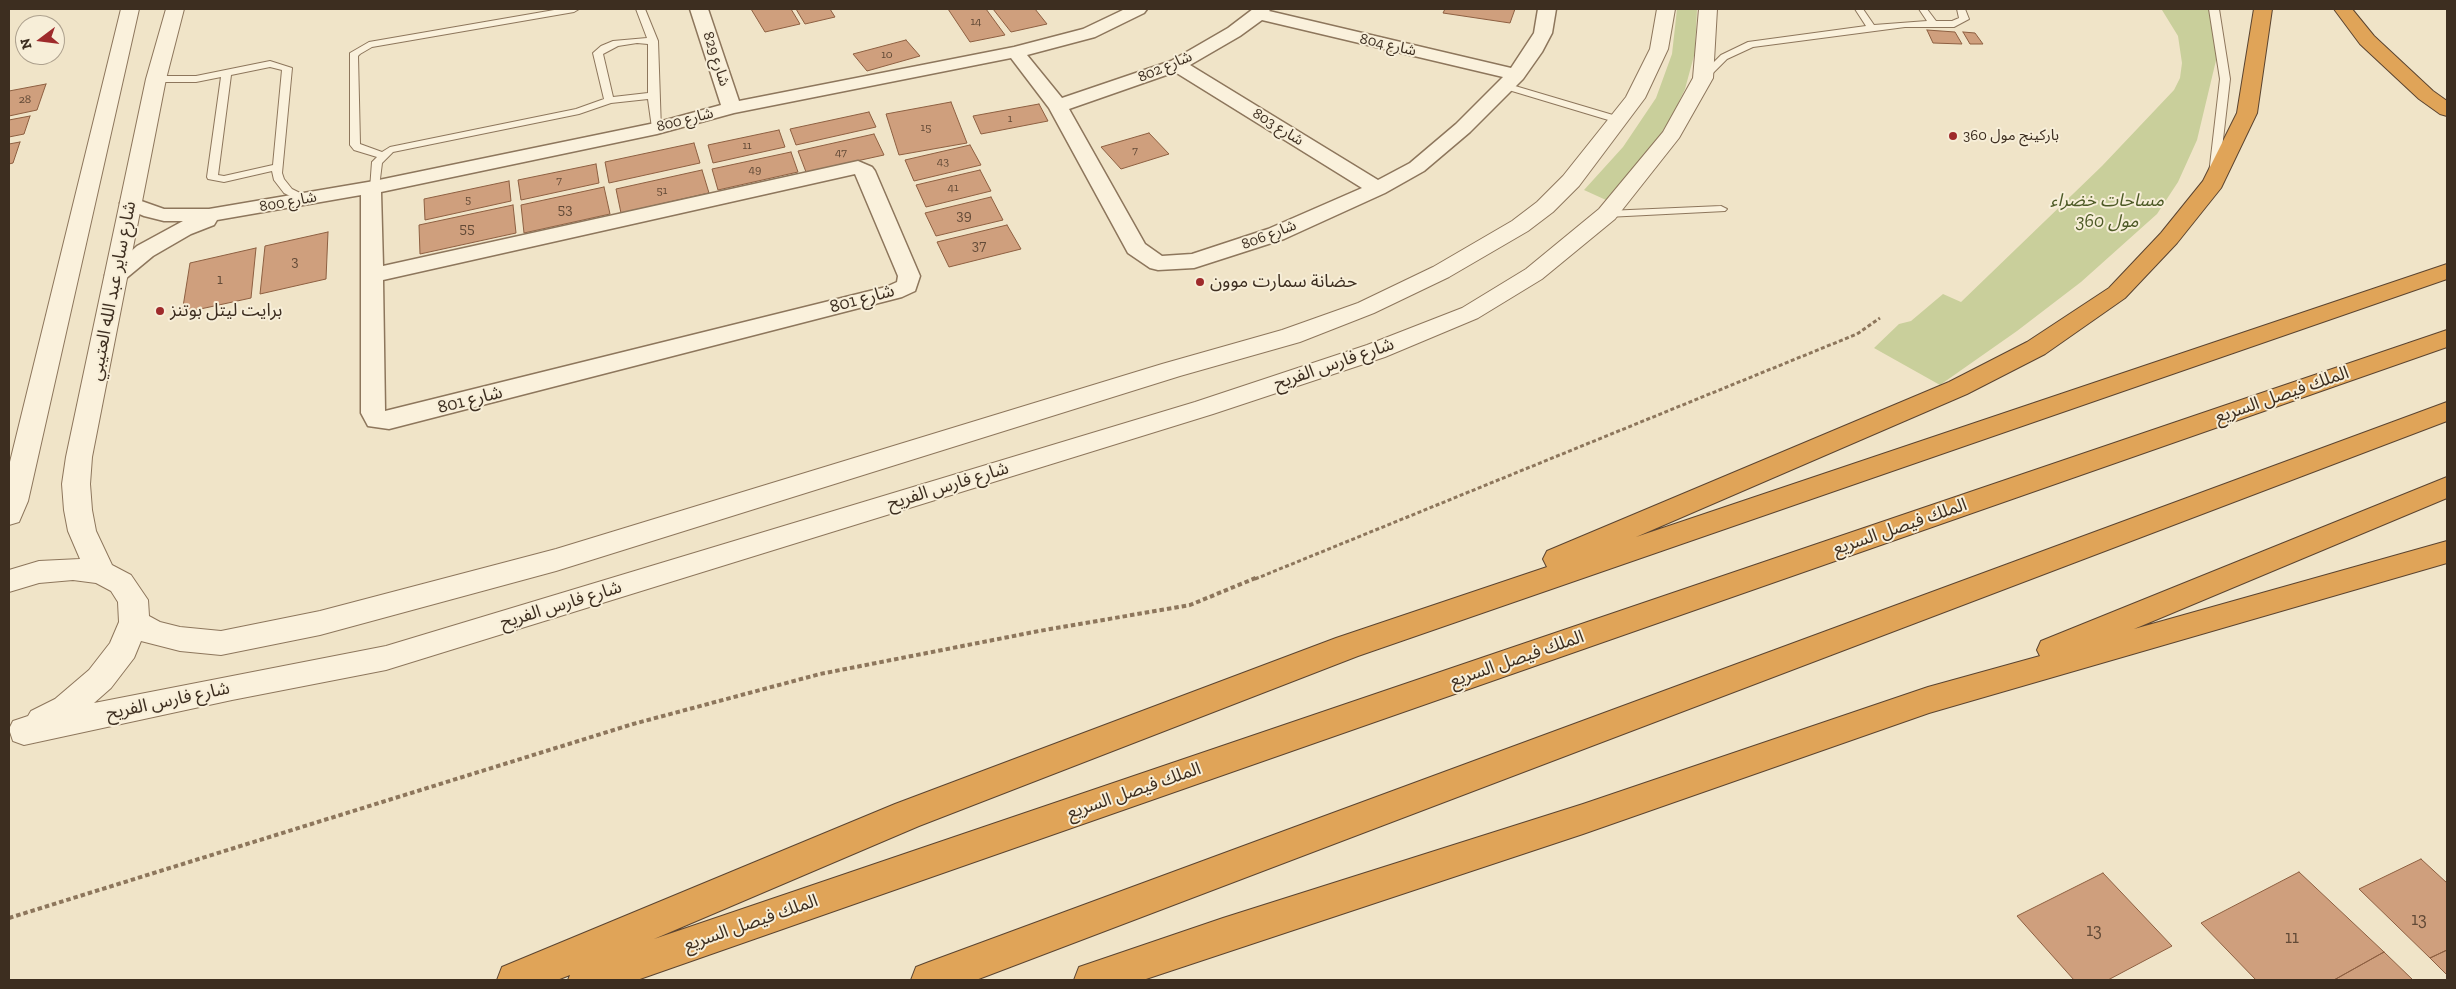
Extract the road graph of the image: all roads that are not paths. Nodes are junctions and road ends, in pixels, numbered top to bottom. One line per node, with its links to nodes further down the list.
1 (130, 9): 49 (street)
2 (174, 9): 24 (street, شارع ساير عبد الله العتيبي)
3 (574, 9): 33 (lane)
4 (640, 9): 19 (lane)
5 (699, 9): 29 (street, شارع 829)
6 (1138, 9): 20 (street, شارع 800)
7 (1547, 9): 25 (street, شارع 806)
8 (1666, 9): 31 (street)
9 (1708, 9): 23 (street, شارع فارس الفريح)
10 (1859, 9): 18 (lane)
11 (1923, 9): 17 (lane)
12 (1961, 9): 17 (lane)
13 (2214, 9): 35 (lane)
14 (2263, 9): 35 (highway)
15 (2343, 9): 30 (highway)
16 (1261, 11): 21 (street, شارع 802); 25 (street, شارع 804)
17 (1933, 24): 18 (lane)
18 (1872, 29): 23 (lane)
19 (653, 41): 26 (lane); 27 (lane)
20 (1015, 52): 28 (street, شارع 806); 29 (street, شارع 800)
21 (1178, 65): 28 (street, شارع 802); 37 (street, شارع 803)
22 (226, 73): 24 (lane); 34 (lane); 34 (lane)
23 (1703, 78): 42 (street, شارع فارس الفريح)
24 (156, 79): 39 (street, شارع ساير عبد الله العتيبي)
25 (1511, 80): 31 (lane); 37 (street, شارع 806)
26 (653, 96): 27 (lane); 32 (lane)
27 (609, 100): 33 (lane)
28 (1058, 106): 37 (street, شارع 806)
29 (732, 108): 32 (street, شارع 800)
30 (2447, 110)
31 (1619, 120): 53 (street)
32 (657, 128): 36 (street, شارع 800)
33 (382, 155): 36 (lane)
34 (276, 167): 38 (lane)
35 (2212, 182): 54 (highway)
36 (372, 187): 38 (street, شارع 800); 45 (street, شارع 801)
37 (1378, 189)
38 (304, 199): 41 (street, شارع 800)
39 (130, 203): 41 (street, شارع 800); 44 (street, شارع ساير عبد الله العتيبي)
40 (1721, 209): 42 (lane)
41 (225, 213): 44 (street, شارع 800)
42 (1608, 214): 56 (street, شارع فارس الفريح)
43 (2447, 271): 54 (highway)
44 (116, 275): 51 (street, شارع ساير عبد الله العتيبي)
45 (373, 275): 45 (street, شارع 801)
46 (2447, 338): 58 (highway, الملك فيصل السريع)
47 (2447, 411): 59 (highway)
48 (2447, 487): 55 (highway)
49 (9, 515)
50 (2447, 552): 55 (highway)
51 (101, 573): 52 (street); 53 (street)
52 (9, 581)
53 (134, 622): 56 (street)
54 (1347, 647): 57 (highway)
55 (1928, 700): 60 (highway)
56 (16, 734)
57 (515, 980)
58 (586, 980)
59 (929, 980)
60 (1092, 980)

